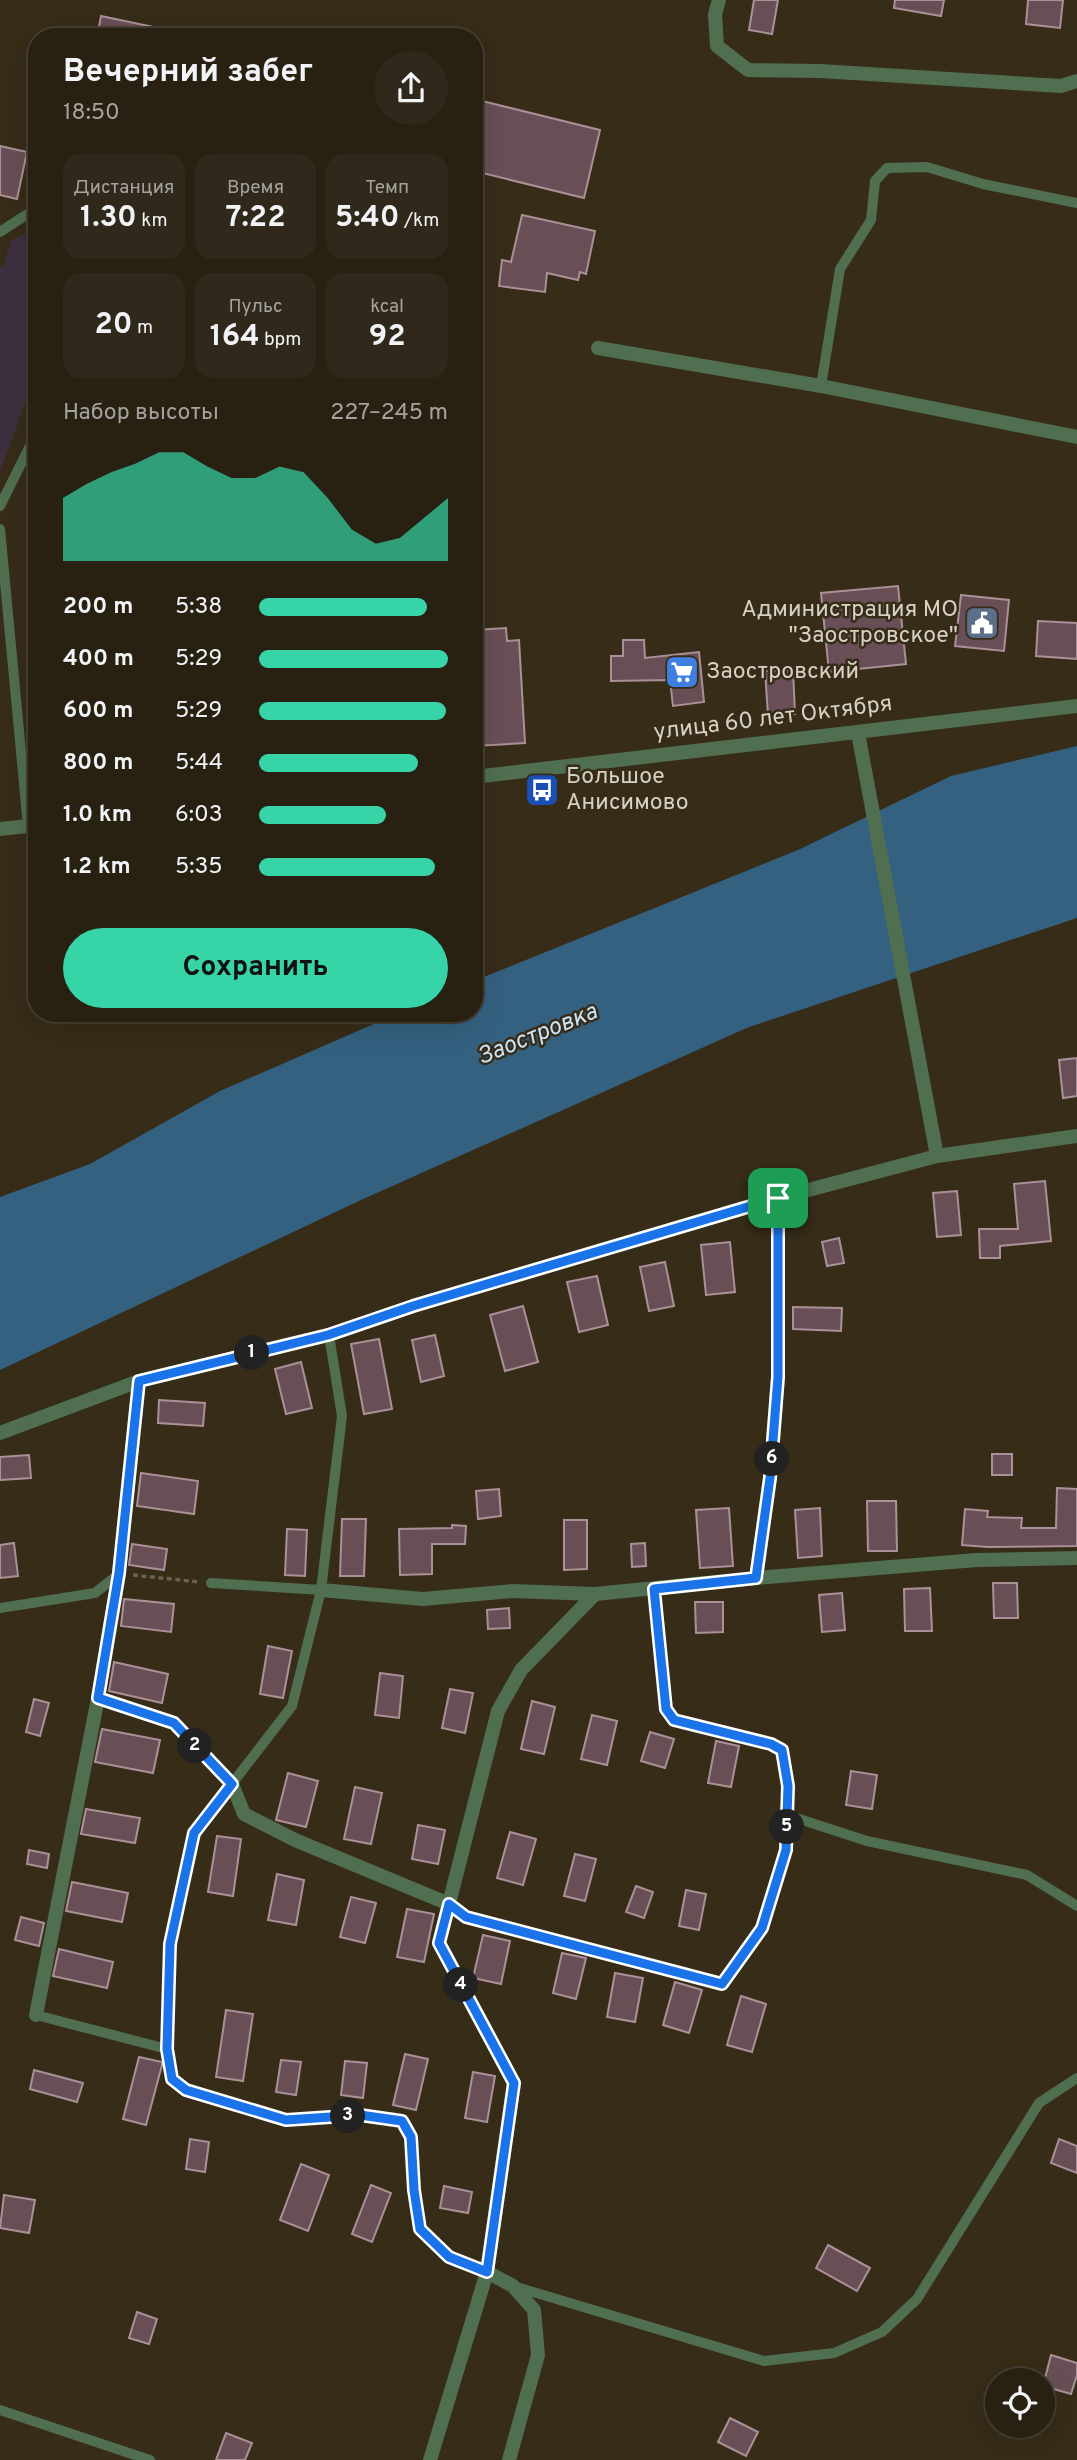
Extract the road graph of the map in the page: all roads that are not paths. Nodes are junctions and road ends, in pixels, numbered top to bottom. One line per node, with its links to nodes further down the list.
1 (719, 0): 2 (street)
2 (1077, 81)
3 (1077, 203): 7 (lane)
4 (28, 215): 5 (lane)
5 (0, 232)
6 (598, 348): 7 (street)
7 (821, 386): 8 (street)
8 (1077, 437)
9 (28, 450): 10 (lane)
10 (0, 506)
11 (0, 529): 15 (lane)
12 (1077, 706): 13 (street, улица 60 лет Октября)
13 (858, 733): 14 (street, улица 60 лет Октября); 19 (street)
14 (483, 776)
15 (28, 781)
16 (28, 826): 17 (street)
17 (0, 829)
18 (1077, 1136): 19 (street)
19 (937, 1156): 20 (street)
20 (778, 1198): 21 (street); 26 (street)
21 (328, 1335): 22 (street); 29 (lane)
22 (139, 1381): 23 (street); 25 (street)
23 (0, 1433)
24 (1077, 1558): 26 (street)
25 (119, 1573): 31 (lane); 32 (street)
26 (756, 1578): 28 (street)
27 (211, 1583): 29 (lane)
28 (654, 1589): 30 (street); 34 (lane)
29 (321, 1590): 30 (street); 33 (lane)
30 (595, 1594): 35 (street)
31 (0, 1608)
32 (98, 1698): 33 (street); 38 (street)
33 (232, 1784): 35 (street); 39 (lane)
34 (787, 1815): 36 (lane); 37 (lane)
35 (449, 1904): 37 (street); 41 (street)
36 (1077, 1906)
37 (722, 1984)
38 (36, 2015): 39 (lane)
39 (167, 2049): 41 (lane)
40 (1077, 2078): 42 (lane)
41 (487, 2272): 42 (street); 45 (street)
42 (513, 2286): 46 (street)
43 (0, 2410): 44 (lane)
44 (150, 2460)
45 (430, 2460)
46 (509, 2460)

